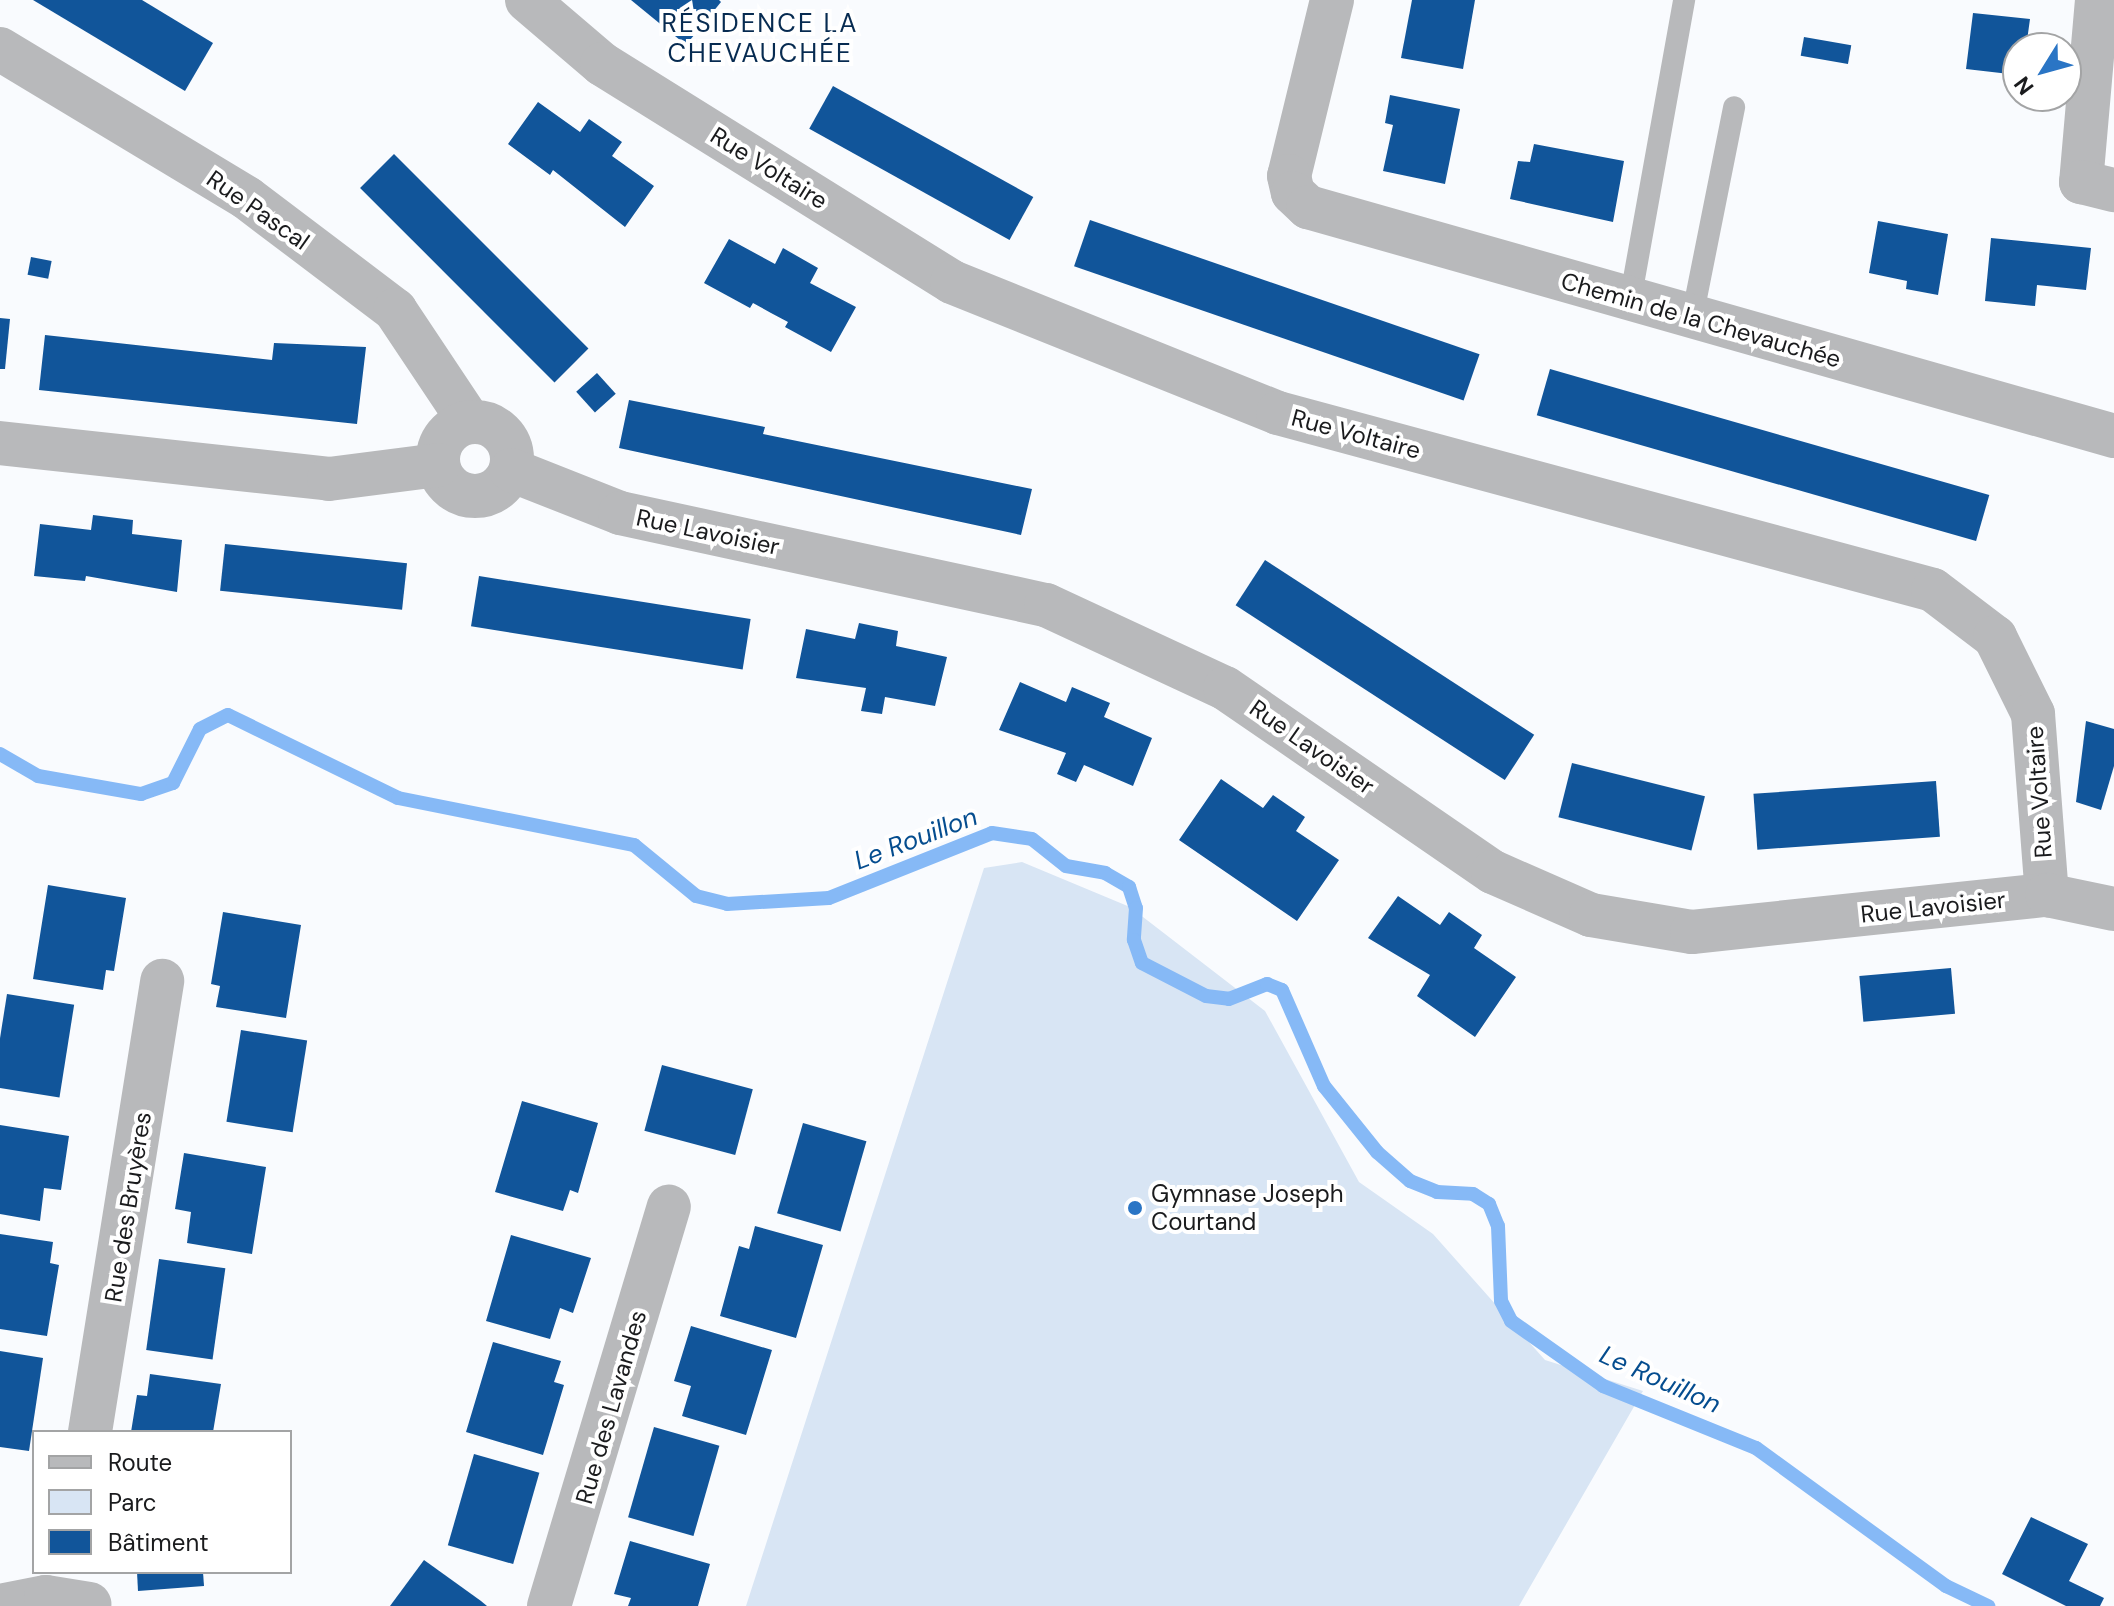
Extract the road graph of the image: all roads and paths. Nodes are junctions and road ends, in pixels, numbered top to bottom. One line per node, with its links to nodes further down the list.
1 (527, 0): 15 (street, Rue Voltaire)
2 (1332, 0): 8 (street, Chemin de la Chevauchée)
3 (1684, 0): 8 (lane)
4 (2097, 0): 7 (street)
5 (0, 49): 10 (street, Rue Pascal)
6 (1734, 107): 9 (lane)
7 (2114, 190)
8 (1630, 301): 9 (street, Chemin de la Chevauchée)
9 (1692, 318): 11 (street, Chemin de la Chevauchée)
10 (469, 421): 13 (street); 14 (street)
11 (2114, 436)
12 (0, 443): 13 (street)
13 (438, 465): 14 (street)
14 (511, 470): 15 (street, Rue Lavoisier)
15 (2047, 895): 16 (street, Rue Lavoisier)
16 (2114, 909)
17 (162, 981): 19 (street, Rue des Bruyères)
18 (669, 1207): 22 (street, Rue des Lavandes)
19 (90, 1430)
20 (87, 1594): 21 (street)
21 (0, 1606)
22 (549, 1606)

